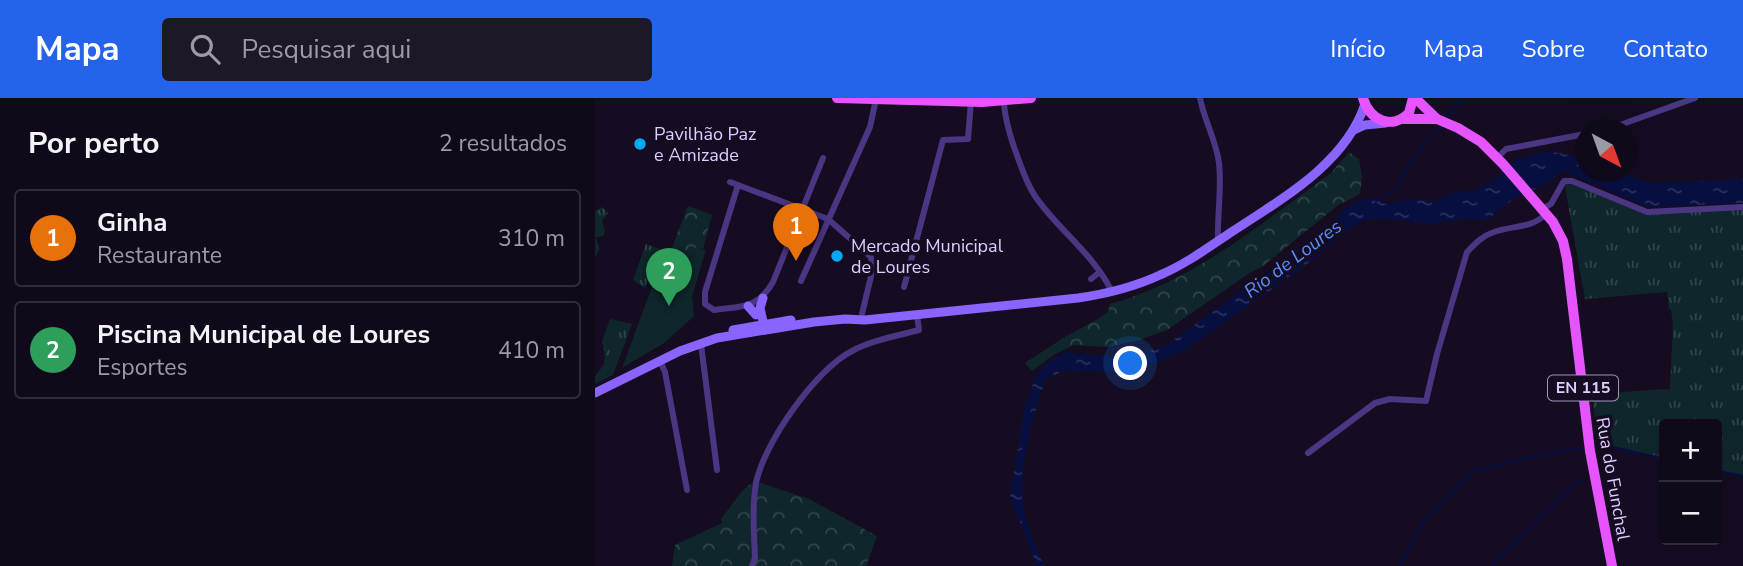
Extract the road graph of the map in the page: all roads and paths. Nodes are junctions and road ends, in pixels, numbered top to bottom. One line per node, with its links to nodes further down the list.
1 (837, 98): 6 (main road)
2 (1031, 98): 8 (main road)
3 (1200, 98): 25 (street)
4 (1414, 98): 11 (main road); 12 (main road, Rua do Funchal)
5 (1695, 98): 13 (street)
6 (876, 99): 7 (main road); 24 (street)
7 (911, 99): 10 (main road)
8 (1004, 100): 10 (main road); 26 (street)
9 (1364, 101): 14 (main road); 15 (street)
10 (971, 102): 29 (street)
11 (1403, 119): 12 (main road, Rua do Funchal); 14 (main road, Rua do Funchal)
12 (1437, 119): 18 (main road, Rua do Funchal / EN 115)
13 (1637, 119)
14 (1385, 123): 15 (street)
15 (1355, 130): 25 (street)
16 (1575, 136): 18 (street)
17 (823, 158): 22 (street)
18 (1500, 161): 23 (main road, Rua do Funchal / EN 115)
19 (730, 182): 20 (street)
20 (738, 185): 22 (street); 32 (street)
21 (1743, 207): 23 (street)
22 (803, 208): 24 (street); 31 (street)
23 (1541, 208): 42 (street); 46 (main road, Rua do Funchal / EN 115)
24 (828, 219): 28 (street); 35 (street)
25 (1218, 241): 30 (street)
26 (1100, 272): 27 (street); 30 (street)
27 (1091, 279)
28 (801, 281)
29 (904, 287)
30 (1112, 292): 33 (street)
31 (763, 298): 32 (street); 34 (street); 37 (street)
32 (748, 306): 34 (street)
33 (917, 314): 35 (street); 45 (street)
34 (756, 315): 36 (street)
35 (854, 318): 37 (street)
36 (749, 326): 37 (street); 38 (street)
37 (765, 327): 38 (street)
38 (717, 338): 39 (street)
39 (701, 344): 40 (street); 43 (street)
40 (660, 361): 41 (street); 44 (street)
41 (595, 393)
42 (1308, 453)
43 (717, 470)
44 (687, 490)
45 (752, 566)
46 (1612, 566)

